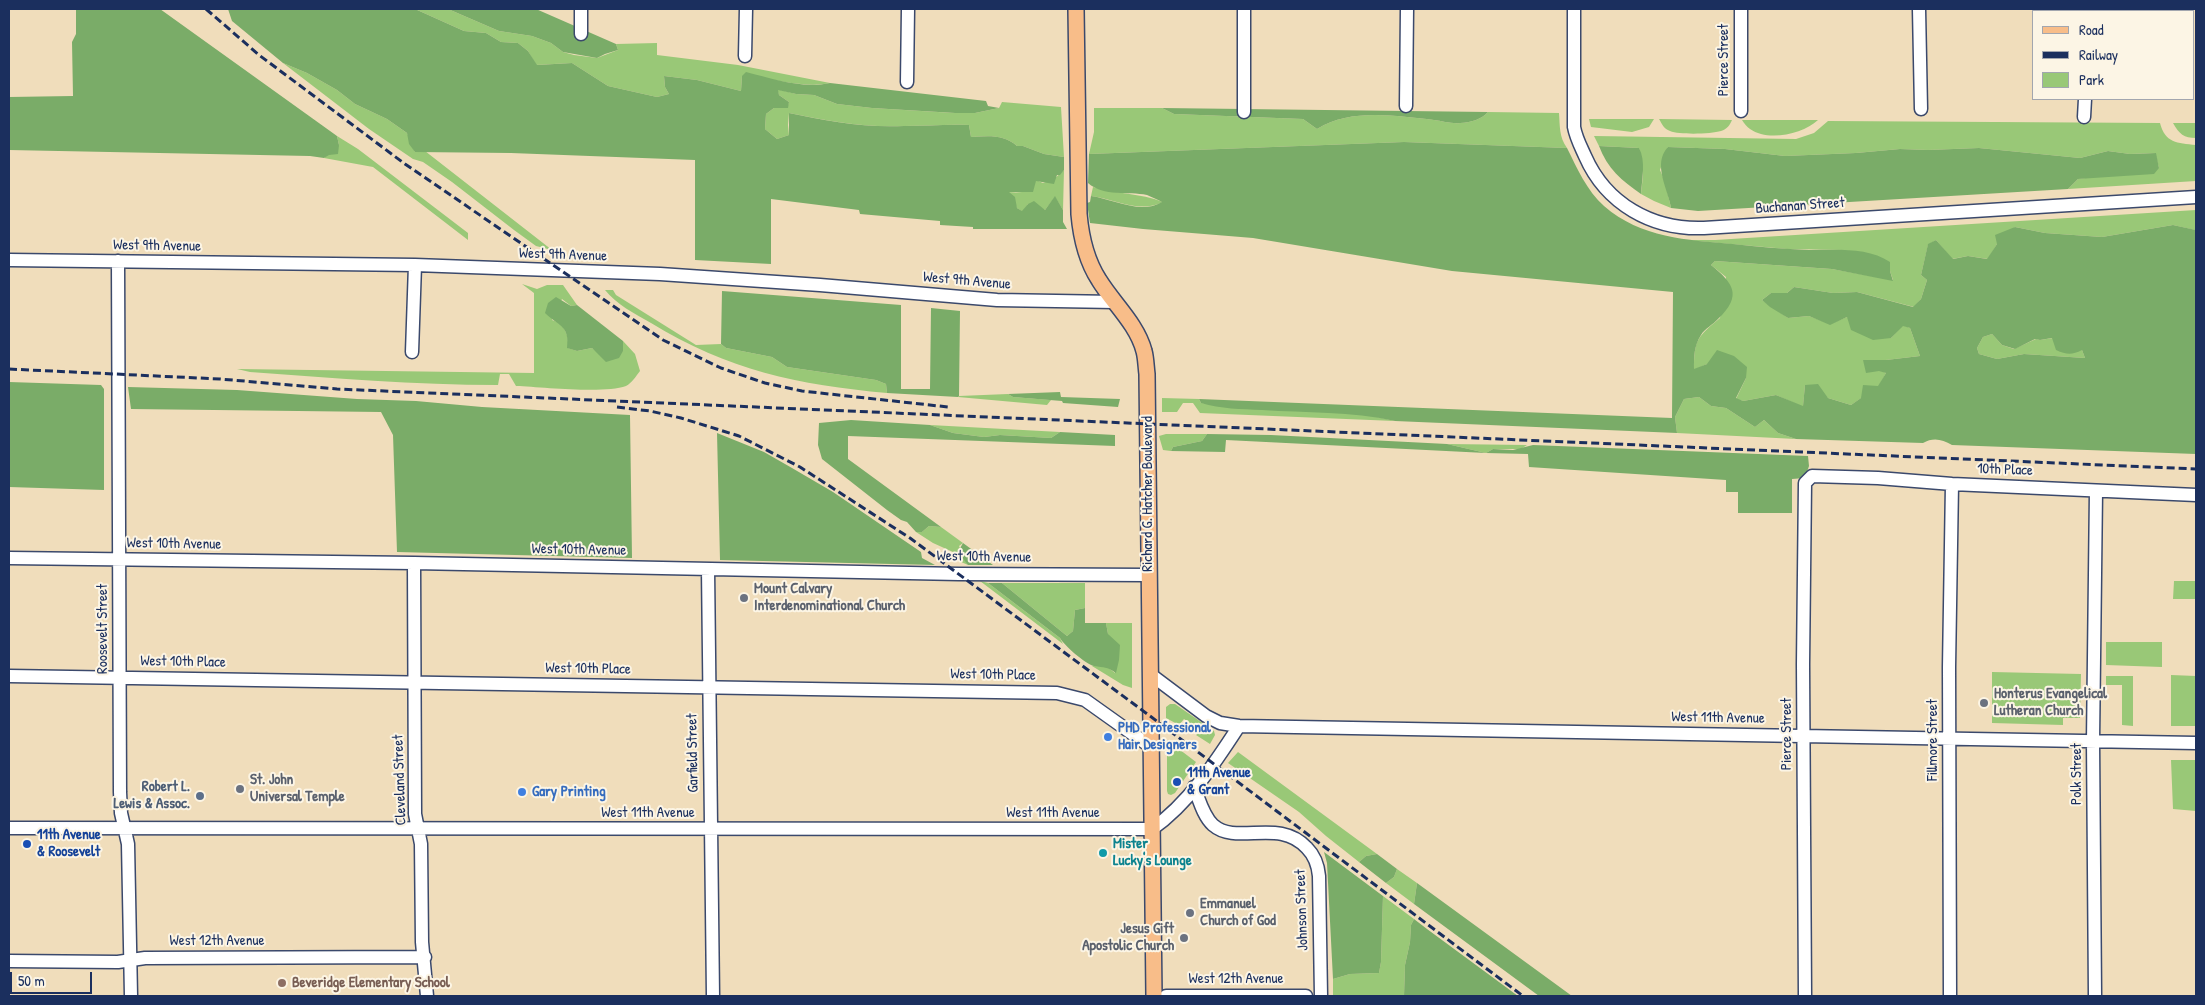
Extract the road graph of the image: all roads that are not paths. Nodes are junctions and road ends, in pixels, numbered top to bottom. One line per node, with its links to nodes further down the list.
1 (581, 9): 10 (street)
2 (746, 9): 11 (street)
3 (908, 9): 12 (street)
4 (1076, 9): 23 (main road, Richard G. Hatcher Boulevard)
5 (1244, 9): 17 (street)
6 (1407, 9): 14 (street)
7 (1574, 9): 19 (street, Buchanan Street)
8 (1741, 9): 16 (street, Pierce Street)
9 (1919, 9): 15 (street)
10 (581, 34)
11 (746, 56)
12 (907, 82)
13 (2084, 100): 18 (street)
14 (1406, 106)
15 (1921, 109)
16 (1741, 111)
17 (1244, 112)
18 (2084, 117)
19 (2196, 197)
20 (9, 260): 21 (street, West 9th Avenue)
21 (118, 262): 22 (street, West 9th Avenue); 30 (street, Roosevelt Street)
22 (415, 265): 23 (street, West 9th Avenue); 24 (street)
23 (1114, 302): 33 (main road, Richard G. Hatcher Boulevard)
24 (412, 352)
25 (1812, 476): 26 (street, 10th Place); 40 (street, Pierce Street)
26 (1952, 484): 27 (street, 10th Place); 41 (street, Fillmore Street)
27 (2096, 491): 28 (street, 10th Place); 42 (street, Polk Street)
28 (2196, 495)
29 (9, 558): 30 (street, West 10th Avenue)
30 (119, 560): 31 (street, West 10th Avenue); 36 (street, Roosevelt Street)
31 (414, 563): 32 (street, West 10th Avenue); 37 (street, Cleveland Street)
32 (708, 569): 33 (street, West 10th Avenue); 38 (street, Garfield Street)
33 (1148, 575): 34 (main road, Richard G. Hatcher Boulevard)
34 (1150, 674): 39 (street, West 11th Avenue); 44 (main road, Richard G. Hatcher Boulevard)
35 (9, 676): 36 (street, West 10th Place)
36 (119, 678): 37 (street, West 10th Place); 47 (street, Roosevelt Street)
37 (415, 682): 38 (street, West 10th Place); 48 (street, Cleveland Street)
38 (708, 687): 44 (street, West 10th Place); 49 (street, Garfield Street)
39 (1239, 726): 40 (street, West 11th Avenue); 45 (street)
40 (1803, 736): 41 (street, West 11th Avenue); 61 (street, Pierce Street)
41 (1949, 739): 42 (street, West 11th Avenue); 62 (street, Fillmore Street)
42 (2093, 741): 43 (street, West 11th Avenue); 63 (street, Polk Street)
43 (2196, 743)
44 (1151, 747): 50 (main road, Richard G. Hatcher Boulevard)
45 (1194, 787): 50 (street); 60 (street, Johnson Street)
46 (9, 828): 47 (street, West 11th Avenue)
47 (124, 828): 48 (street, West 11th Avenue); 52 (street, Roosevelt Street)
48 (418, 828): 49 (street, West 11th Avenue); 51 (street, Cleveland Street)
49 (711, 829): 50 (street, West 11th Avenue); 56 (street, Garfield Street)
50 (1152, 830): 57 (main road, Richard G. Hatcher Boulevard)
51 (425, 957): 52 (street, West 12th Avenue); 55 (street, Cleveland Street)
52 (130, 960): 53 (street, West 12th Avenue); 54 (street, Roosevelt Street)
53 (9, 961)
54 (131, 996)
55 (427, 996)
56 (712, 996)
57 (1154, 996)
58 (1166, 996): 59 (street, West 12th Avenue)
59 (1306, 996)
60 (1321, 996)
61 (1805, 996)
62 (1950, 996)
63 (2095, 996)

